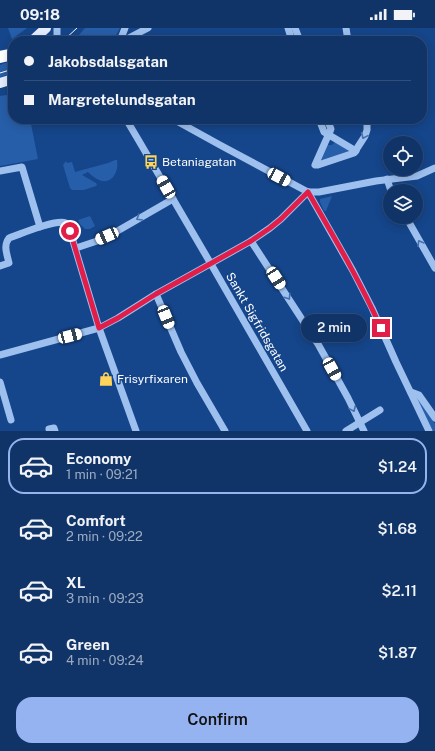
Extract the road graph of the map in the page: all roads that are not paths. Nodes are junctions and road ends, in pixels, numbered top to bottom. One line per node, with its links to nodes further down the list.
1 (46, 28): 3 (main road)
2 (148, 28): 4 (street)
3 (37, 36)
4 (137, 36)
5 (130, 124): 17 (street, Sankt Sigfridsgatan)
6 (182, 124): 16 (street)
7 (321, 124): 10 (street)
8 (329, 124): 10 (street)
9 (367, 124): 11 (street, one-way to 11)
10 (328, 134): 11 (street); 11 (street)
11 (356, 151)
12 (0, 171): 19 (street)
13 (433, 171): 14 (street)
14 (387, 179): 15 (street); 16 (street)
15 (389, 184)
16 (308, 192): 20 (street); 29 (street)
17 (172, 199): 21 (street, one-way to 21); 22 (street, Sankt Sigfridsgatan)
18 (410, 224): 24 (street, one-way to 18)
19 (40, 227): 21 (street); 23 (street)
20 (251, 241): 22 (street); 33 (street, one-way to 33)
21 (76, 248): 26 (street)
22 (211, 264): 25 (street); 36 (street, Sankt Sigfridsgatan)
23 (0, 266)
24 (435, 268)
25 (156, 294): 26 (street); 35 (street)
26 (99, 328): 27 (street); 34 (street)
27 (0, 355)
28 (0, 382): 32 (street)
29 (411, 392): 31 (street); 39 (street)
30 (380, 410): 33 (street)
31 (435, 418)
32 (11, 420)
33 (359, 422): 37 (street); 38 (street)
34 (136, 431)
35 (225, 431)
36 (307, 431)
37 (346, 431)
38 (364, 431)
39 (429, 431)

